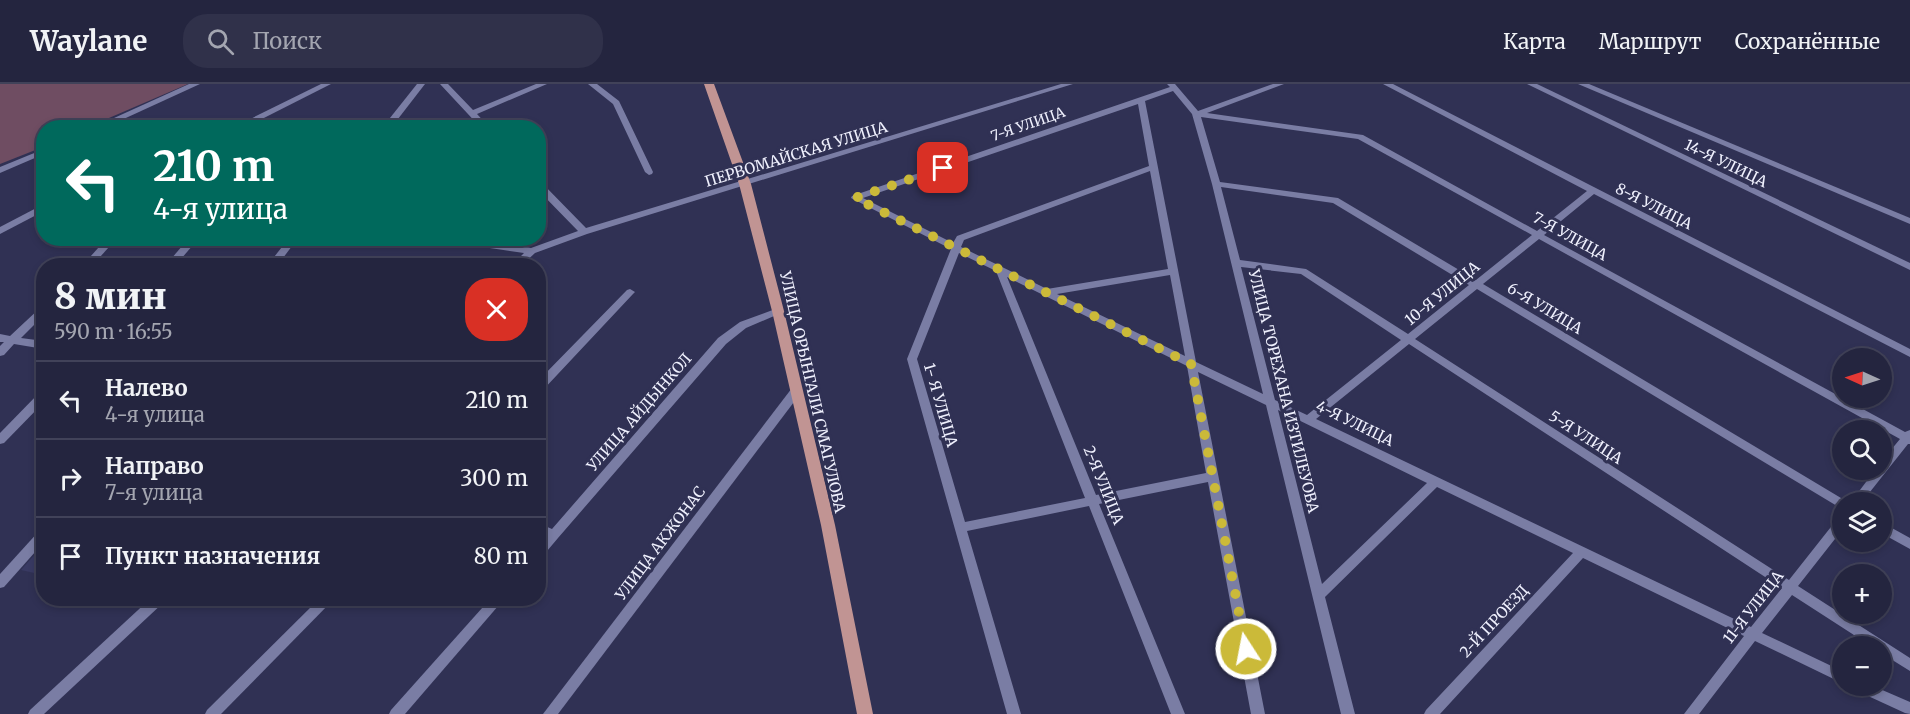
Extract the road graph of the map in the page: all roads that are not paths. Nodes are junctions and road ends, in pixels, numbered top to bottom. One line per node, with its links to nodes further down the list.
1 (196, 84): 17 (street)
2 (327, 84): 18 (street)
3 (421, 84): 19 (street)
4 (444, 84): 15 (street)
5 (543, 84): 15 (street)
6 (592, 84): 24 (street)
7 (711, 84): 25 (main road, УЛИЦА ОРЫНГАЛИ СМАГУЛОВА)
8 (1069, 84): 25 (street, ПЕРВОМАЙСКАЯ УЛИЦА)
9 (1280, 84): 16 (street)
10 (1386, 84): 27 (street, 8-Я УЛИЦА)
11 (1531, 84): 48 (street, 14-Я УЛИЦА)
12 (1582, 84): 31 (street)
13 (1173, 86): 14 (street, 7-Я УЛИЦА); 16 (street, УЛИЦА ТОРЕХАНА ИЗТИЛЕУОВА)
14 (1141, 100): 22 (street); 29 (street, 7-Я УЛИЦА)
15 (472, 113): 20 (street)
16 (1196, 114): 26 (street, УЛИЦА ТОРЕХАНА ИЗТИЛЕУОВА); 34 (street, 7-Я УЛИЦА)
17 (114, 120)
18 (253, 120)
19 (392, 120)
20 (479, 120)
21 (36, 154): 23 (street)
22 (1154, 167): 41 (street); 50 (street)
23 (0, 170)
24 (649, 172)
25 (745, 184): 33 (street, ПЕРВОМАЙСКАЯ УЛИЦА); 54 (main road, УЛИЦА ОРЫНГАЛИ СМАГУЛОВА)
26 (1216, 184): 47 (street, УЛИЦА ТОРЕХАНА ИЗТИЛЕУОВА); 51 (street, 6-Я УЛИЦА)
27 (1594, 190): 34 (street, 10-Я УЛИЦА); 61 (street, 8-Я УЛИЦА)
28 (546, 192): 33 (street)
29 (855, 198): 41 (street, 4-Я УЛИЦА)
30 (36, 211): 32 (street)
31 (1910, 220)
32 (0, 231)
33 (584, 232): 40 (street, ПЕРВОМАЙСКАЯ УЛИЦА)
34 (1538, 235): 51 (street, 10-Я УЛИЦА); 68 (street, 7-Я УЛИЦА)
35 (105, 246): 43 (street)
36 (188, 246): 44 (street)
37 (287, 246): 45 (street)
38 (498, 246): 42 (street)
39 (546, 246): 42 (street, ПЕРВОМАЙСКАЯ УЛИЦА)
40 (546, 246)
41 (958, 247): 49 (street, 4-Я УЛИЦА); 75 (street, 1- Я УЛИЦА)
42 (532, 251): 46 (street)
43 (94, 258)
44 (176, 258)
45 (278, 258)
46 (524, 258)
47 (1236, 262): 57 (street, 5-Я УЛИЦА); 65 (street, УЛИЦА ТОРЕХАНА ИЗТИЛЕУОВА)
48 (1910, 267)
49 (999, 268): 53 (street, 4-Я УЛИЦА); 74 (street, 2-Я УЛИЦА)
50 (1174, 272): 53 (street); 62 (street)
51 (1476, 285): 57 (street, 10-Я УЛИЦА); 73 (street, 6-Я УЛИЦА)
52 (630, 292): 63 (street)
53 (1047, 292): 62 (street, 4-Я УЛИЦА)
54 (778, 310): 64 (main road, УЛИЦА ОРЫНГАЛИ СМАГУЛОВА); 79 (street, УЛИЦА АЙДЫНКОЛ)
55 (36, 317): 58 (street)
56 (0, 338): 58 (street)
57 (1408, 339): 67 (street, 10-Я УЛИЦА); 85 (street, 5-Я УЛИЦА)
58 (13, 340): 59 (street); 60 (street)
59 (36, 344)
60 (0, 352)
61 (1910, 353)
62 (1191, 364): 65 (street, 4-Я УЛИЦА); 70 (street)
63 (546, 380)
64 (796, 391): 98 (street, УЛИЦА АКЖОНАС); 99 (main road, УЛИЦА ОРЫНГАЛИ СМАГУЛОВА)
65 (1270, 401): 67 (street, 4-Я УЛИЦА); 86 (street, УЛИЦА ТОРЕХАНА ИЗТИЛЕУОВА)
66 (36, 403): 69 (street)
67 (1309, 419): 71 (street, 4-Я УЛИЦА)
68 (1909, 438): 72 (street)
69 (0, 440)
70 (1213, 476): 74 (street); 102 (street)
71 (1436, 481): 83 (street, 4-Я УЛИЦА); 86 (street)
72 (1864, 492)
73 (1832, 498)
74 (1094, 499): 75 (street); 101 (street, 2-Я УЛИЦА)
75 (960, 528): 100 (street, 1- Я УЛИЦА)
76 (546, 532): 79 (street)
77 (1892, 533): 82 (street)
78 (1832, 534): 85 (street, 11-Я УЛИЦА)
79 (554, 536): 81 (street, УЛИЦА АЙДЫНКОЛ)
80 (36, 542): 84 (street)
81 (546, 544)
82 (1910, 544)
83 (1582, 551): 90 (street, 4-Я УЛИЦА); 104 (street, 2-Й ПРОЕЗД)
84 (0, 583)
85 (1790, 587): 90 (street, 11-Я УЛИЦА); 91 (street, 5-Я УЛИЦА)
86 (1319, 595): 103 (street, УЛИЦА ТОРЕХАНА ИЗТИЛЕУОВА)
87 (151, 606): 95 (street)
88 (321, 606): 96 (street)
89 (492, 606): 97 (street)
90 (1753, 634): 92 (street, 4-Я УЛИЦА); 105 (street, 11-Я УЛИЦА)
91 (1910, 665)
92 (1832, 672)
93 (1882, 696): 94 (street)
94 (1910, 709)
95 (35, 714)
96 (212, 714)
97 (396, 714)
98 (550, 714)
99 (865, 714)
100 (1014, 714)
101 (1178, 714)
102 (1258, 714)
103 (1348, 714)
104 (1431, 714)
105 (1690, 714)

